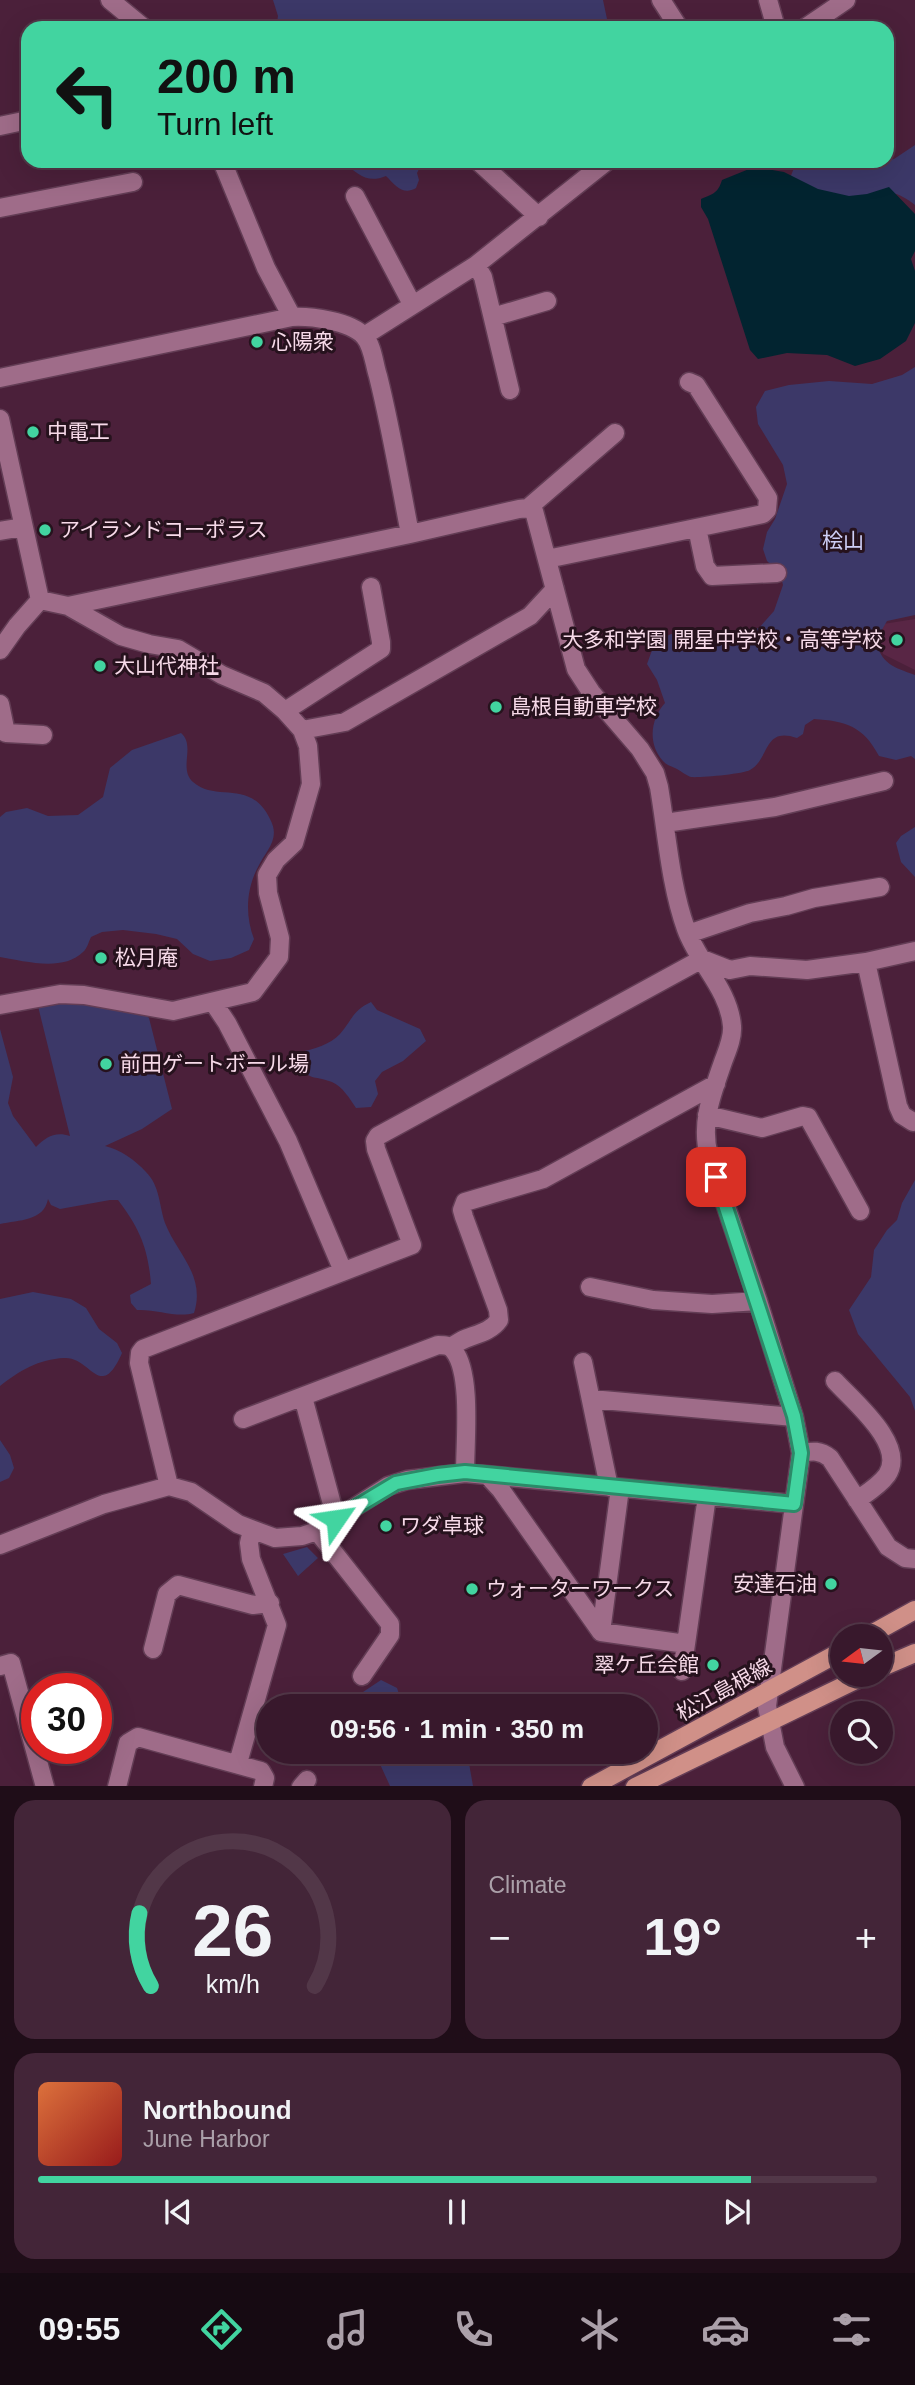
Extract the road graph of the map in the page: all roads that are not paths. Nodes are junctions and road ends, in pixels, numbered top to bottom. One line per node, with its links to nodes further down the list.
1 (110, 0): 5 (street)
2 (662, 0): 6 (street)
3 (768, 0): 7 (street)
4 (846, 0): 8 (street)
5 (136, 21)
6 (674, 21)
7 (774, 21)
8 (815, 21)
9 (21, 122): 10 (street)
10 (0, 126)
11 (225, 168): 21 (street)
12 (486, 168): 17 (street)
13 (598, 168): 17 (street)
14 (133, 182): 16 (street)
15 (355, 197): 20 (street)
16 (0, 208)
17 (539, 217): 18 (street)
18 (476, 265): 20 (street); 22 (street)
19 (547, 301): 22 (street)
20 (412, 304): 23 (street)
21 (292, 317): 23 (street); 24 (street)
22 (493, 317): 26 (street)
23 (364, 336): 33 (street)
24 (0, 379)
25 (689, 382): 31 (street)
26 (510, 390)
27 (0, 419): 30 (street)
28 (615, 433): 29 (street)
29 (528, 508): 33 (street); 34 (street)
30 (23, 527): 32 (street); 38 (street)
31 (697, 528): 34 (street); 35 (street)
32 (0, 531)
33 (410, 534): 39 (street)
34 (547, 559): 37 (street)
35 (777, 573)
36 (371, 587): 42 (street)
37 (555, 589): 43 (street); 46 (street)
38 (40, 600): 39 (street); 40 (street)
39 (68, 606): 42 (street)
40 (0, 650)
41 (0, 704): 44 (street)
42 (285, 711): 43 (street)
43 (302, 730): 52 (street)
44 (43, 735)
45 (884, 781): 46 (street)
46 (665, 823): 48 (street)
47 (880, 887): 48 (street)
48 (688, 934): 50 (street)
49 (915, 951): 51 (street)
50 (702, 959): 51 (street); 54 (street); 58 (street)
51 (866, 962): 56 (street)
52 (213, 1002): 53 (street); 58 (street)
53 (0, 1005)
54 (716, 1084): 55 (street); 61 (street)
55 (707, 1115): 57 (street); 60 (street)
56 (913, 1122)
57 (860, 1211)
58 (343, 1271): 71 (street)
59 (590, 1287): 60 (street)
60 (758, 1301): 66 (street)
61 (451, 1348): 64 (street); 69 (street)
62 (583, 1363): 65 (street)
63 (835, 1381): 74 (street)
64 (303, 1397): 67 (street); 76 (street)
65 (591, 1399): 66 (street); 72 (street)
66 (794, 1416): 68 (street)
67 (243, 1419)
68 (801, 1453): 74 (street); 75 (street)
69 (465, 1472): 70 (street); 76 (street)
70 (488, 1476): 72 (street); 84 (street)
71 (169, 1486): 77 (street); 79 (street)
72 (614, 1487): 73 (street); 84 (street)
73 (706, 1496): 75 (street); 85 (street)
74 (857, 1500): 80 (street)
75 (794, 1504): 94 (street)
76 (336, 1519): 78 (street)
77 (252, 1530): 78 (street); 81 (street)
78 (317, 1531): 92 (street)
79 (0, 1545)
80 (915, 1559)
81 (270, 1603): 86 (street); 96 (street)
82 (915, 1610): 83 (main road)
83 (890, 1624)
84 (601, 1632): 85 (street)
85 (686, 1644): 91 (street)
86 (153, 1649)
87 (915, 1653): 89 (main road)
88 (830, 1657): 94 (main road, 松江島根線)
89 (893, 1662)
90 (0, 1666): 97 (street)
91 (682, 1671)
92 (362, 1676)
93 (841, 1687): 95 (main road)
94 (768, 1691): 95 (street); 100 (main road, 松江島根線)
95 (769, 1721): 101 (main road); 102 (street)
96 (238, 1763): 98 (street); 99 (street)
97 (46, 1786)
98 (117, 1786)
99 (264, 1786)
100 (593, 1786)
101 (637, 1786)
102 (794, 1786)

